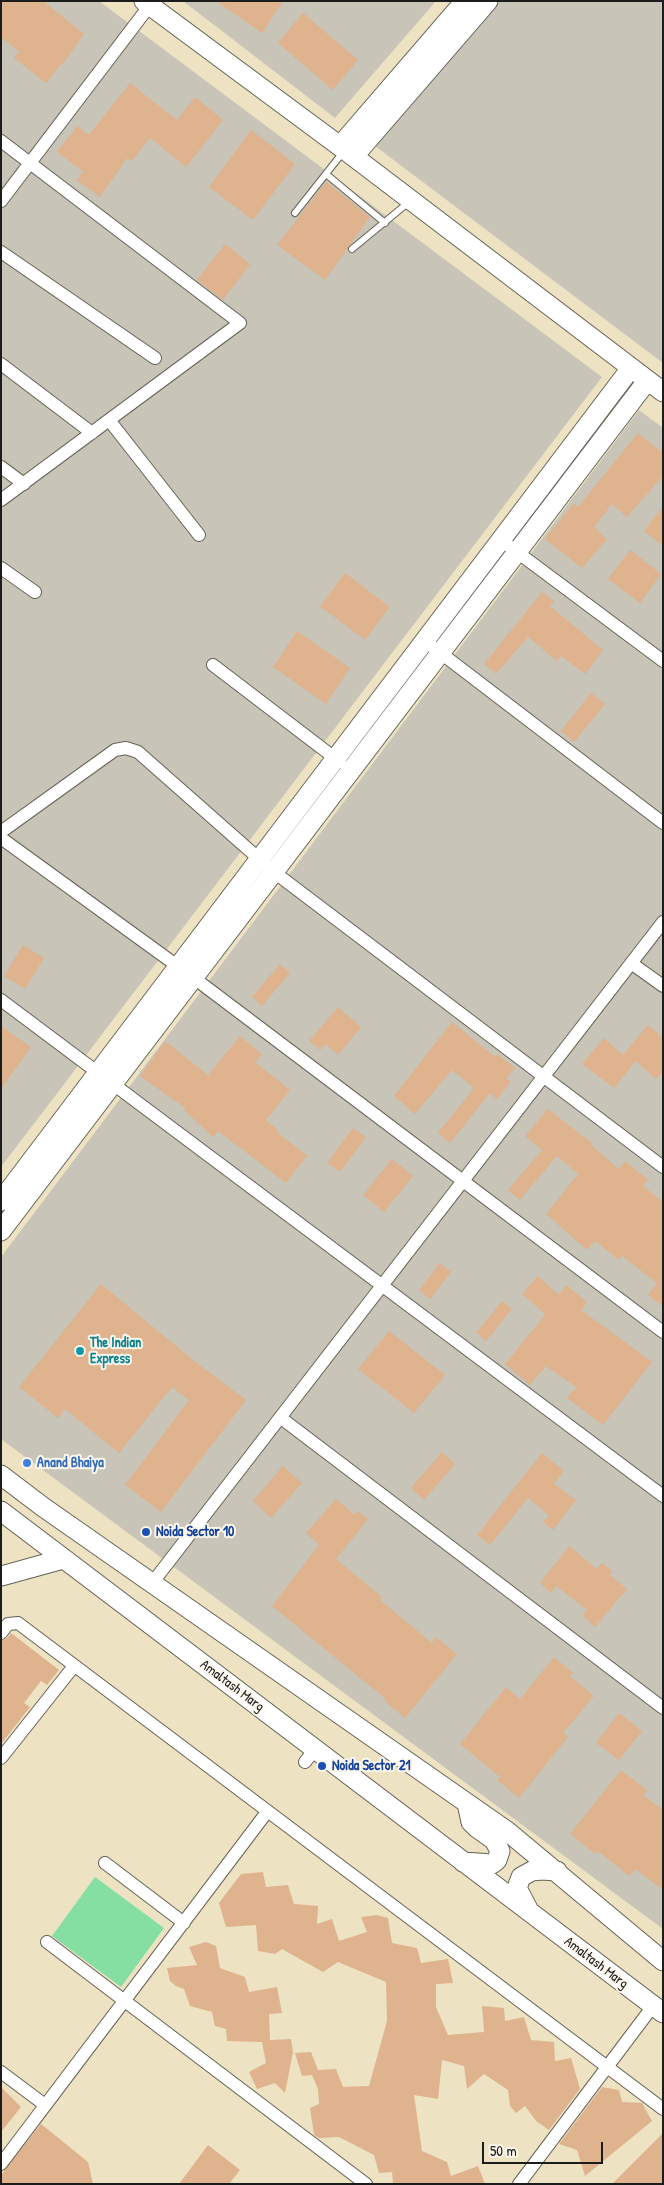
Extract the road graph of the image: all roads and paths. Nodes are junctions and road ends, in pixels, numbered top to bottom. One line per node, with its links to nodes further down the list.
1 (465, 1): 5 (street)
2 (488, 1): 5 (street)
3 (147, 3): 5 (street); 6 (street)
4 (1, 141): 6 (street)
5 (346, 151): 7 (lane); 8 (street)
6 (30, 163): 9 (street); 19 (street)
7 (326, 174): 10 (lane); 11 (lane)
8 (411, 200): 11 (lane); 16 (street)
9 (1, 201)
10 (295, 213)
11 (385, 223): 12 (lane)
12 (352, 250)
13 (1, 252): 14 (street)
14 (155, 358)
15 (1, 364): 20 (street)
16 (631, 368): 17 (street); 25 (street)
17 (648, 380): 18 (street); 26 (street)
18 (663, 392)
19 (109, 420): 20 (street); 24 (street)
20 (92, 433): 22 (street)
21 (1, 467): 22 (street)
22 (24, 484): 23 (street)
23 (1, 500)
24 (199, 535)
25 (501, 540): 26 (street); 29 (street)
26 (517, 552): 30 (street); 31 (street)
27 (1, 568): 28 (street)
28 (35, 592)
29 (425, 641): 30 (street); 33 (street)
30 (440, 653): 34 (street); 35 (street)
31 (663, 661)
32 (213, 665): 33 (street)
33 (336, 758): 34 (street); 38 (street)
34 (351, 770): 39 (street)
35 (663, 823)
36 (1, 832): 38 (street)
37 (1, 838): 42 (street)
38 (260, 860): 39 (street); 42 (street)
39 (274, 872): 43 (street); 47 (street)
40 (663, 922): 41 (street)
41 (632, 963): 44 (street); 47 (street)
42 (178, 967): 43 (street); 46 (street)
43 (194, 978): 48 (street); 50 (street)
44 (663, 986)
45 (1, 1000): 46 (street)
46 (98, 1074): 48 (street); 51 (street)
47 (544, 1076): 49 (street); 50 (street)
48 (112, 1085): 52 (street); 53 (street)
49 (663, 1167)
50 (463, 1181): 53 (street); 54 (street)
51 (1, 1201)
52 (4, 1222)
53 (382, 1286): 55 (street); 57 (street)
54 (663, 1332)
55 (281, 1418): 61 (street); 64 (street)
56 (1, 1475): 61 (street)
57 (663, 1496)
58 (1, 1511): 59 (street, Amaltash Marg)
59 (63, 1560): 60 (street); 68 (street, Amaltash Marg)
60 (1, 1576)
61 (153, 1582): 66 (street)
62 (1, 1633): 63 (street)
63 (74, 1666): 65 (street); 67 (street)
64 (663, 1708)
65 (1, 1758)
66 (467, 1803): 68 (street); 70 (street)
67 (267, 1812): 72 (street); 77 (street)
68 (463, 1862): 71 (street, Amaltash Marg)
69 (105, 1863): 72 (street)
70 (557, 1871): 71 (street, Amaltash Marg); 74 (street)
71 (530, 1912): 76 (street, Amaltash Marg)
72 (184, 1922): 75 (street)
73 (47, 1942): 75 (street)
74 (661, 1956)
75 (125, 2001): 79 (street); 82 (street)
76 (658, 2010): 77 (street)
77 (607, 2067): 80 (street); 83 (street)
78 (1, 2072): 79 (street)
79 (45, 2106): 81 (street)
80 (663, 2109)
81 (1, 2164)
82 (366, 2184)
83 (518, 2184)

